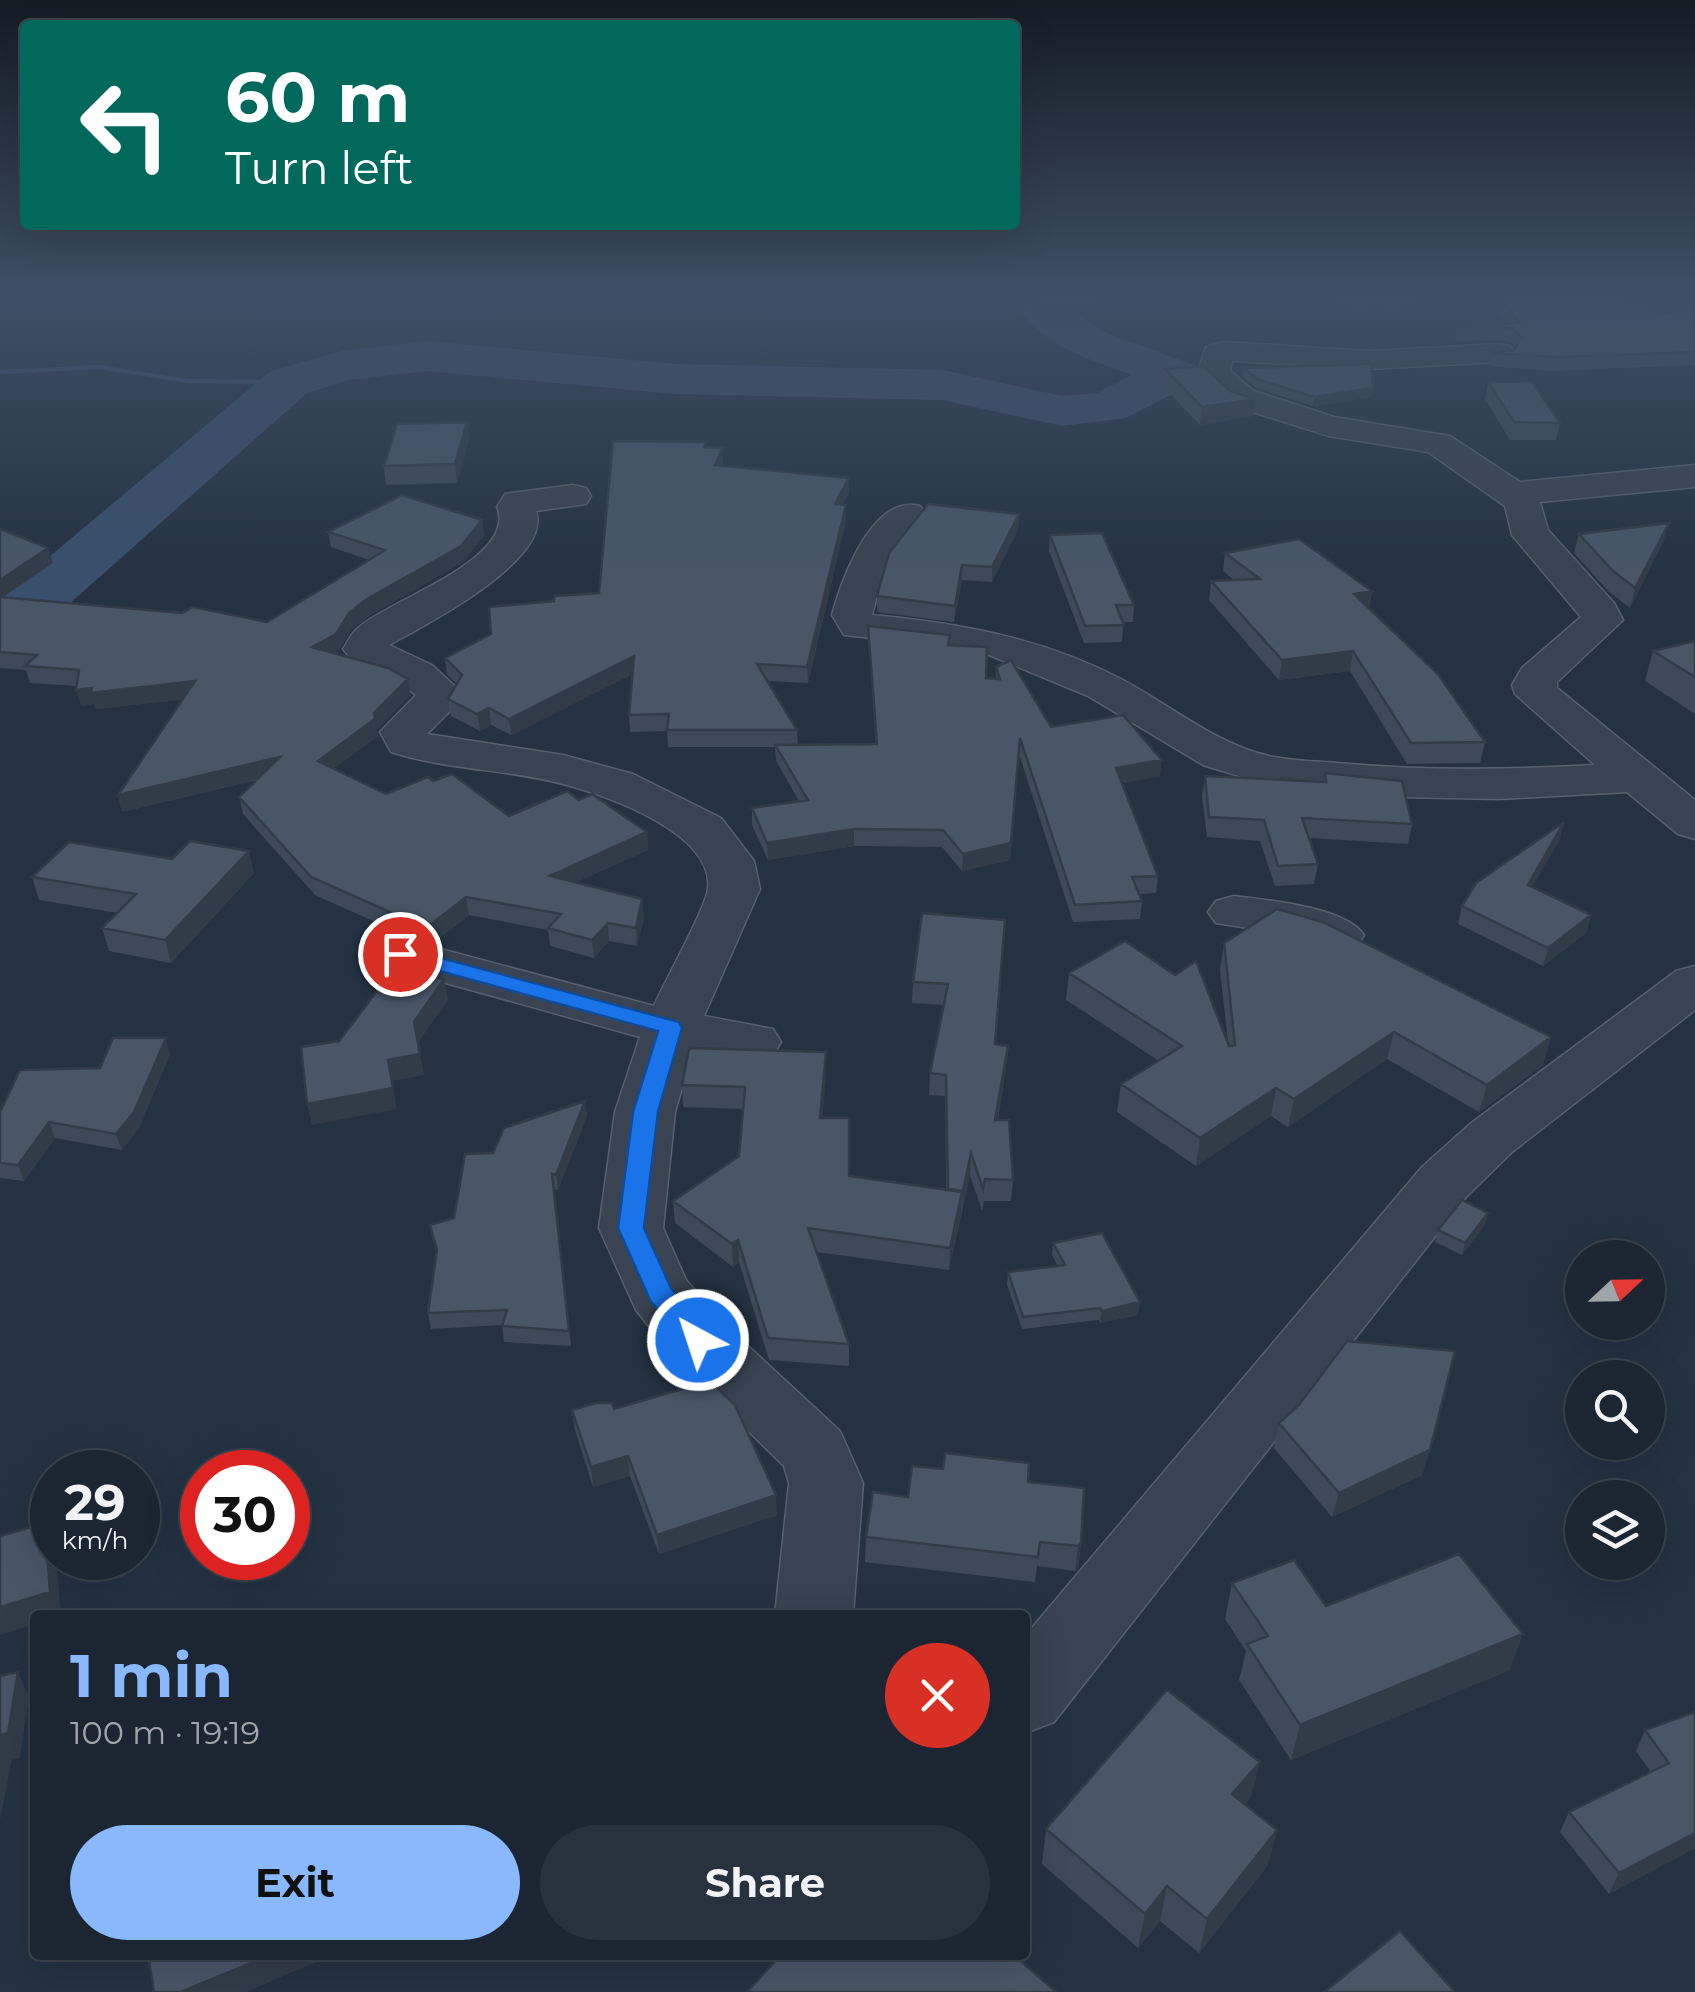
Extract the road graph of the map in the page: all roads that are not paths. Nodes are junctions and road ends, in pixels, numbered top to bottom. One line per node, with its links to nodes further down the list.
1 (1228, 388): 3 (street)
2 (1695, 476): 3 (street)
3 (1513, 494): 6 (street)
4 (572, 496): 12 (street)
5 (907, 514): 6 (street)
6 (1637, 777): 7 (street)
7 (1695, 824)
8 (1234, 912): 10 (street)
9 (400, 954): 12 (street)
10 (1380, 956)
11 (1695, 982): 15 (street)
12 (671, 1028): 13 (street); 14 (street)
13 (753, 1042)
14 (814, 1610)
15 (1030, 1690)

